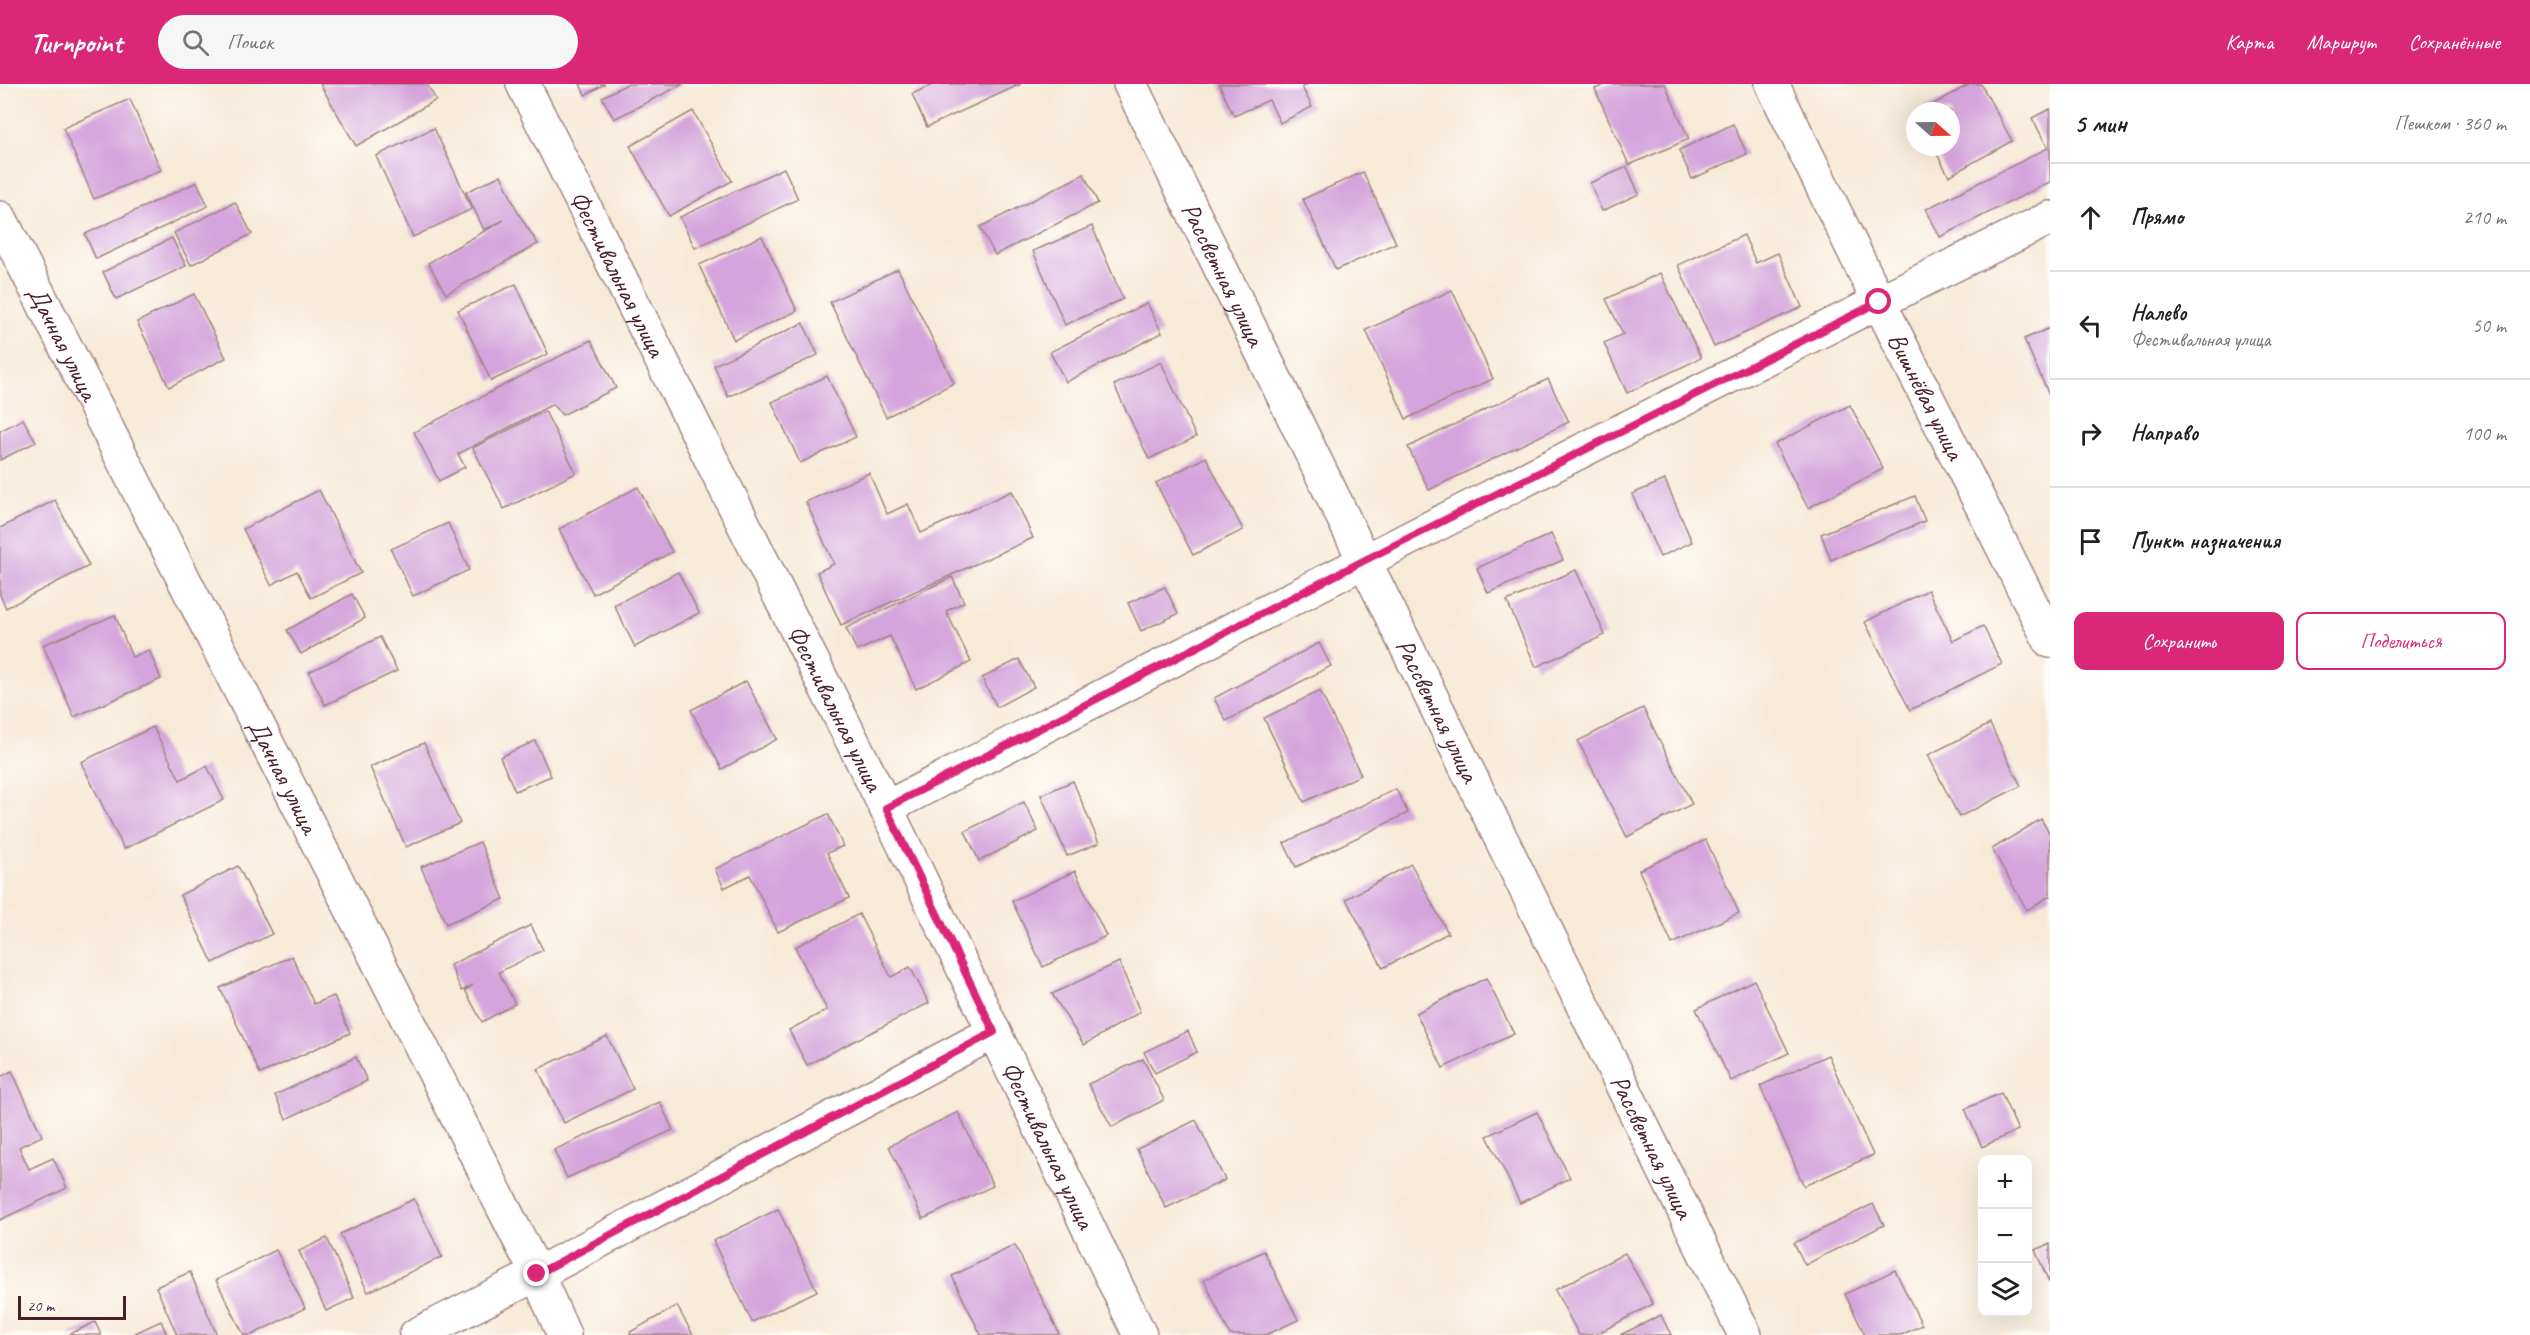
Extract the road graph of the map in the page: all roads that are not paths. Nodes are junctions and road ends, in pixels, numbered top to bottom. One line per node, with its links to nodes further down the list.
1 (523, 84): 9 (street, Фестивальная улица)
2 (1130, 84): 7 (street, Рассветная улица)
3 (1772, 84): 6 (street, Вишнёвая улица)
4 (0, 218): 11 (street, Дачная улица)
5 (2050, 218): 6 (street)
6 (1879, 302): 7 (street); 8 (street, Вишнёвая улица)
7 (1365, 560): 9 (street); 15 (street, Рассветная улица)
8 (2050, 641)
9 (886, 808): 10 (street, Фестивальная улица)
10 (994, 1032): 11 (street); 14 (street, Фестивальная улица)
11 (537, 1274): 12 (street); 13 (street, Дачная улица)
12 (416, 1335)
13 (564, 1335)
14 (1140, 1335)
15 (1745, 1335)

